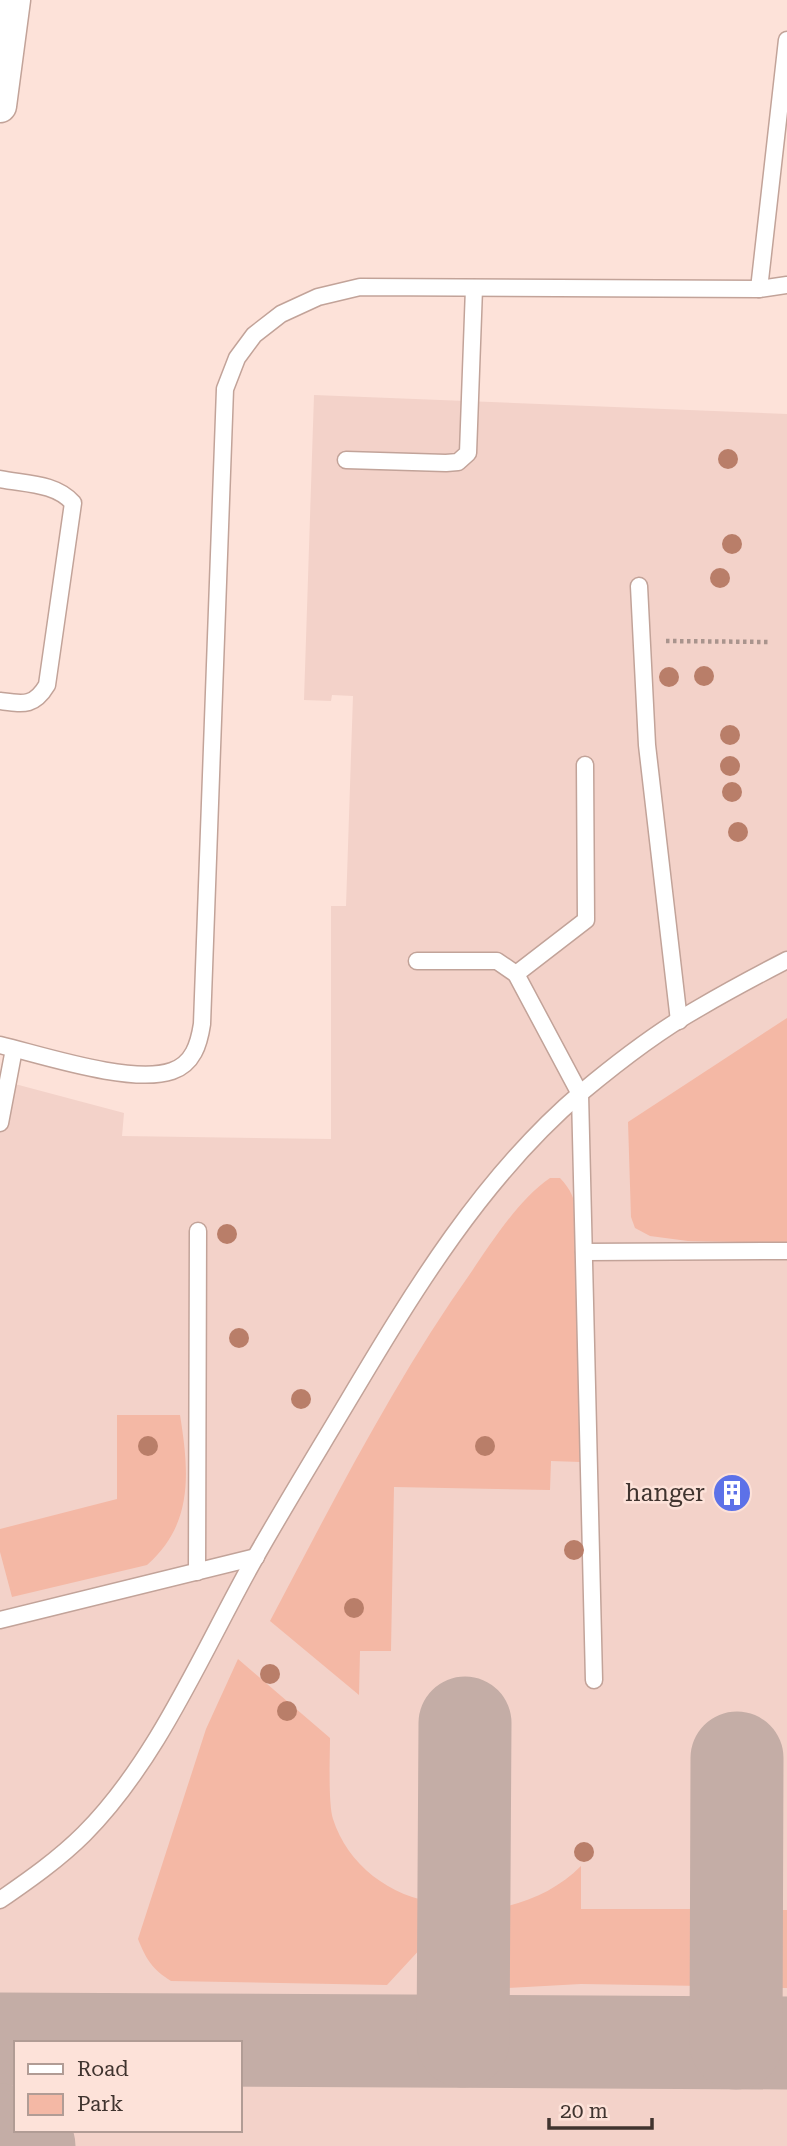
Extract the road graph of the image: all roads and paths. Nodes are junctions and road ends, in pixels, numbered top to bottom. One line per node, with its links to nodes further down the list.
1 (15, 0): 3 (street)
2 (787, 40): 6 (lane)
3 (0, 106)
4 (787, 285): 6 (lane)
5 (474, 288): 6 (lane); 7 (lane); 18 (lane)
6 (759, 289)
7 (346, 460)
8 (0, 479): 12 (lane)
9 (639, 586): 10 (lane)
10 (640, 640): 11 (path); 17 (lane)
11 (769, 642)
12 (0, 701)
13 (585, 765): 16 (lane)
14 (787, 960): 17 (lane)
15 (418, 961): 16 (lane)
16 (516, 974): 19 (lane)
17 (679, 1021): 19 (lane)
18 (7, 1047): 20 (lane)
19 (580, 1094): 23 (lane); 24 (lane)
20 (0, 1124)
21 (198, 1231): 25 (lane)
22 (787, 1251): 23 (lane)
23 (584, 1252): 27 (lane)
24 (256, 1557): 25 (lane); 28 (lane)
25 (197, 1572): 26 (lane)
26 (0, 1620)
27 (594, 1680)
28 (0, 1900)

